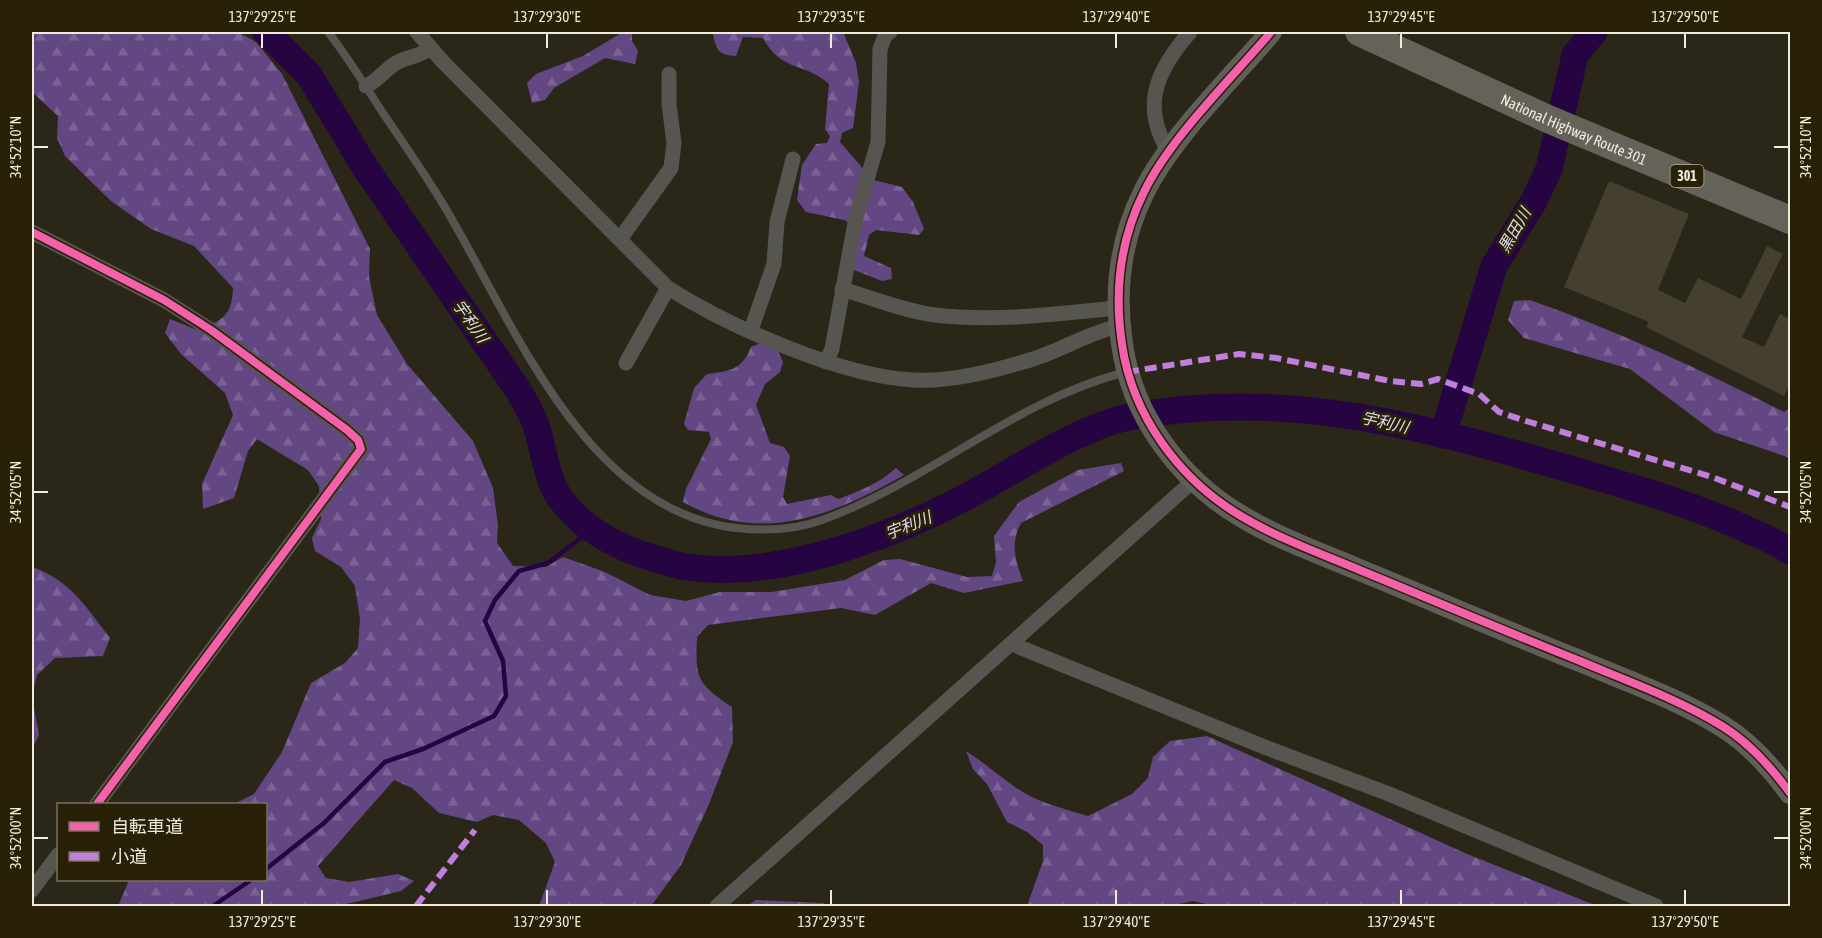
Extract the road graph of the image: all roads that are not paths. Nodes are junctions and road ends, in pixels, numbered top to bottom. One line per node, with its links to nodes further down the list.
1 (328, 32): 9 (lane)
2 (417, 32): 7 (street)
3 (890, 32): 16 (street)
4 (1190, 32): 10 (street)
5 (1272, 32): 10 (street)
6 (1359, 32): 12 (highway, National Highway Route 301 / 301)
7 (430, 48): 9 (street); 14 (street)
8 (669, 74): 14 (street)
9 (366, 86): 21 (lane)
10 (1169, 152): 17 (street)
11 (793, 159): 18 (street)
12 (1791, 220)
13 (32, 232): 25 (street)
14 (620, 240): 15 (street)
15 (668, 288): 18 (street); 20 (street)
16 (842, 290): 17 (street); 19 (street)
17 (1118, 317): 19 (street); 21 (street)
18 (751, 330): 19 (street)
19 (826, 362)
20 (626, 363)
21 (1128, 377): 22 (street)
22 (1194, 481): 23 (street); 24 (street)
23 (1012, 642): 28 (street); 29 (street)
24 (1791, 793)
25 (98, 803)
26 (57, 856): 27 (street)
27 (32, 890)
28 (717, 906)
29 (1656, 906)

